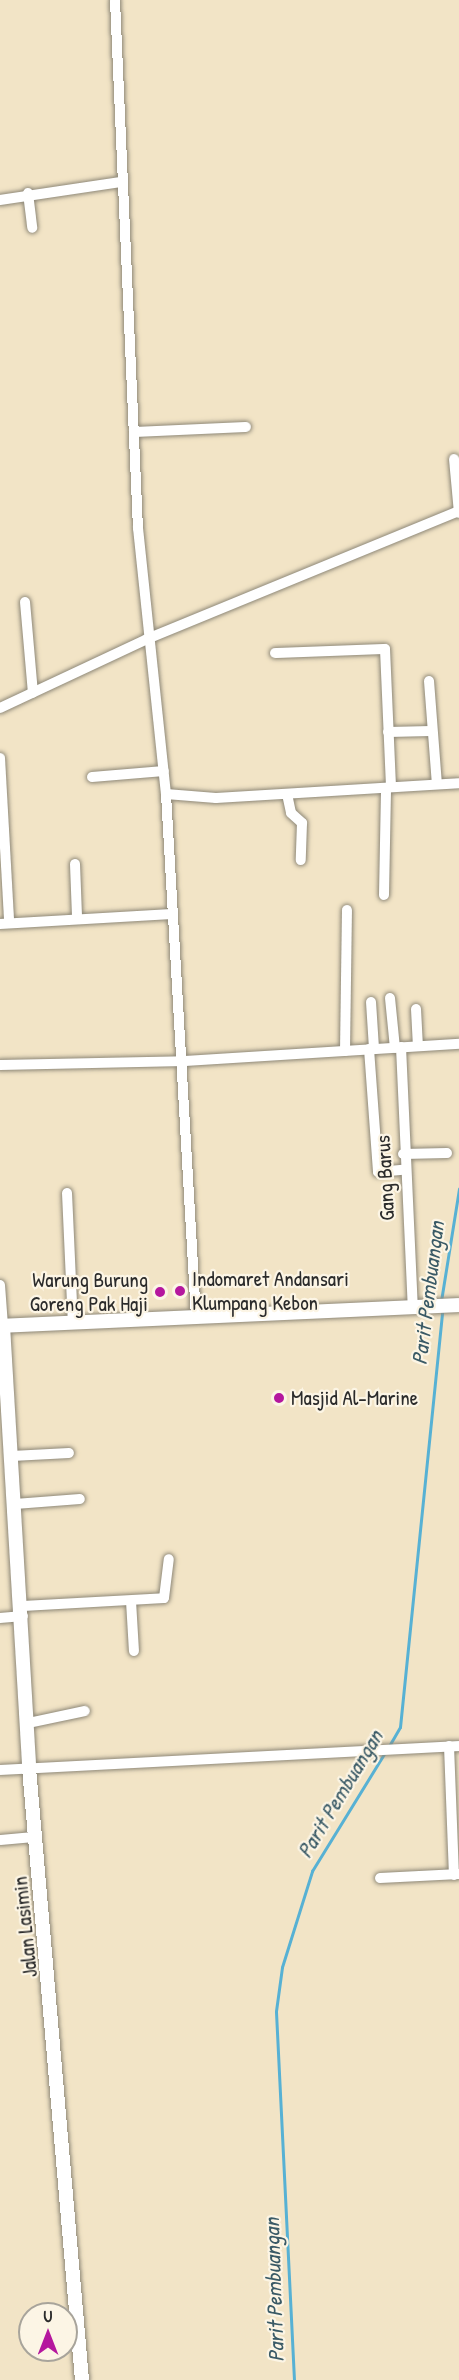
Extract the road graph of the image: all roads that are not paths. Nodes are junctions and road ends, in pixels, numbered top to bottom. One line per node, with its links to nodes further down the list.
1 (115, 0): 2 (street)
2 (121, 182): 3 (street); 7 (street)
3 (28, 193): 4 (street); 5 (street)
4 (0, 200)
5 (32, 228)
6 (246, 427): 7 (street)
7 (134, 432): 11 (street)
8 (454, 459): 9 (street)
9 (459, 512): 11 (street)
10 (25, 602): 14 (street)
11 (147, 639): 14 (street); 19 (street)
12 (275, 653): 17 (street)
13 (429, 681): 16 (street)
14 (33, 693): 15 (street)
15 (0, 708)
16 (431, 731): 17 (street); 22 (street)
17 (388, 732): 23 (street)
18 (0, 758): 32 (street)
19 (164, 771): 20 (street); 24 (street)
20 (92, 777)
21 (459, 783): 22 (street)
22 (437, 784): 23 (street)
23 (388, 787): 25 (street); 28 (street)
24 (165, 794): 25 (street); 30 (street)
25 (287, 794): 26 (street)
26 (301, 860)
27 (75, 864): 31 (street)
28 (384, 894)
29 (346, 910): 40 (street)
30 (172, 914): 31 (street); 41 (street)
31 (77, 917): 32 (street)
32 (5, 922)
33 (390, 998): 38 (street, Gang Barus)
34 (371, 1002): 39 (street)
35 (416, 1010): 37 (street)
36 (459, 1044): 37 (street)
37 (418, 1046): 38 (street)
38 (398, 1048): 39 (street); 44 (street, Gang Barus)
39 (371, 1049): 40 (street); 45 (street)
40 (345, 1051): 41 (street)
41 (185, 1061): 42 (street); 50 (street)
42 (0, 1065)
43 (447, 1153): 44 (street)
44 (403, 1154): 45 (street, Gang Barus)
45 (403, 1170): 49 (street, Gang Barus)
46 (68, 1193): 51 (street)
47 (0, 1285): 52 (street)
48 (453, 1305): 49 (street)
49 (413, 1307): 50 (street)
50 (196, 1317): 51 (street)
51 (73, 1323): 52 (street)
52 (2, 1326): 54 (street, Jalan Lasimin)
53 (69, 1453): 54 (street)
54 (12, 1456): 56 (street, Jalan Lasimin)
55 (80, 1499): 56 (street)
56 (15, 1504): 59 (street, Jalan Lasimin)
57 (169, 1558): 58 (street)
58 (131, 1601): 59 (street); 61 (street)
59 (23, 1611): 60 (street); 63 (street, Jalan Lasimin)
60 (0, 1618)
61 (134, 1651)
62 (85, 1711): 63 (street)
63 (28, 1723): 65 (street, Jalan Lasimin)
64 (454, 1746): 65 (street); 69 (street)
65 (29, 1768): 66 (street); 67 (street, Jalan Lasimin)
66 (0, 1770)
67 (36, 1837): 68 (street); 71 (street, Jalan Lasimin)
68 (0, 1840)
69 (457, 1875): 70 (street)
70 (380, 1878)
71 (82, 2380)

